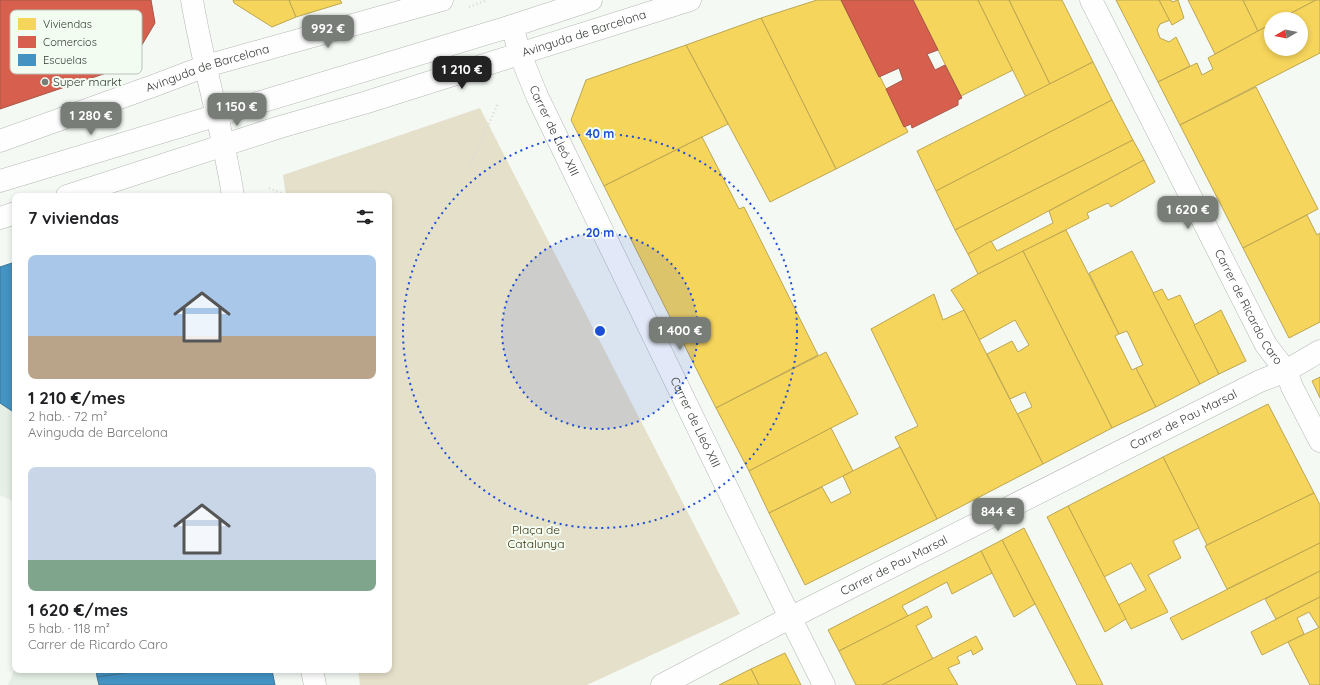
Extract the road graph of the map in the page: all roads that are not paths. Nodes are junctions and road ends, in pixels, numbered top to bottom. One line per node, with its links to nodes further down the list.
1 (192, 0): 8 (street)
2 (442, 0): 8 (street, Avinguda de Barcelona)
3 (591, 0): 6 (street)
4 (690, 0): 7 (street, Avinguda de Barcelona)
5 (1091, 0): 18 (street, Carrer de Ricardo Caro)
6 (512, 26): 7 (street, Carrer de Lleó XIII); 9 (street)
7 (520, 54): 11 (street, Avinguda de Barcelona); 20 (street, Carrer de Lleó XIII)
8 (206, 66): 9 (street); 10 (street, Avinguda de Barcelona)
9 (217, 116): 11 (street); 12 (street)
10 (0, 141)
11 (224, 145): 13 (street, Avinguda de Barcelona); 14 (street)
12 (0, 181)
13 (75, 193)
14 (232, 193)
15 (12, 214): 16 (street)
16 (0, 218)
17 (1320, 351): 18 (street, Carrer de Pau Marsal)
18 (1286, 370): 19 (street, Carrer de Ricardo Caro); 20 (street, Carrer de Pau Marsal)
19 (1320, 441)
20 (790, 618): 23 (street, Carrer de Pau Marsal); 24 (street, Carrer de Lleó XIII)
21 (313, 673): 22 (street)
22 (315, 685)
23 (662, 685)
24 (824, 685)

